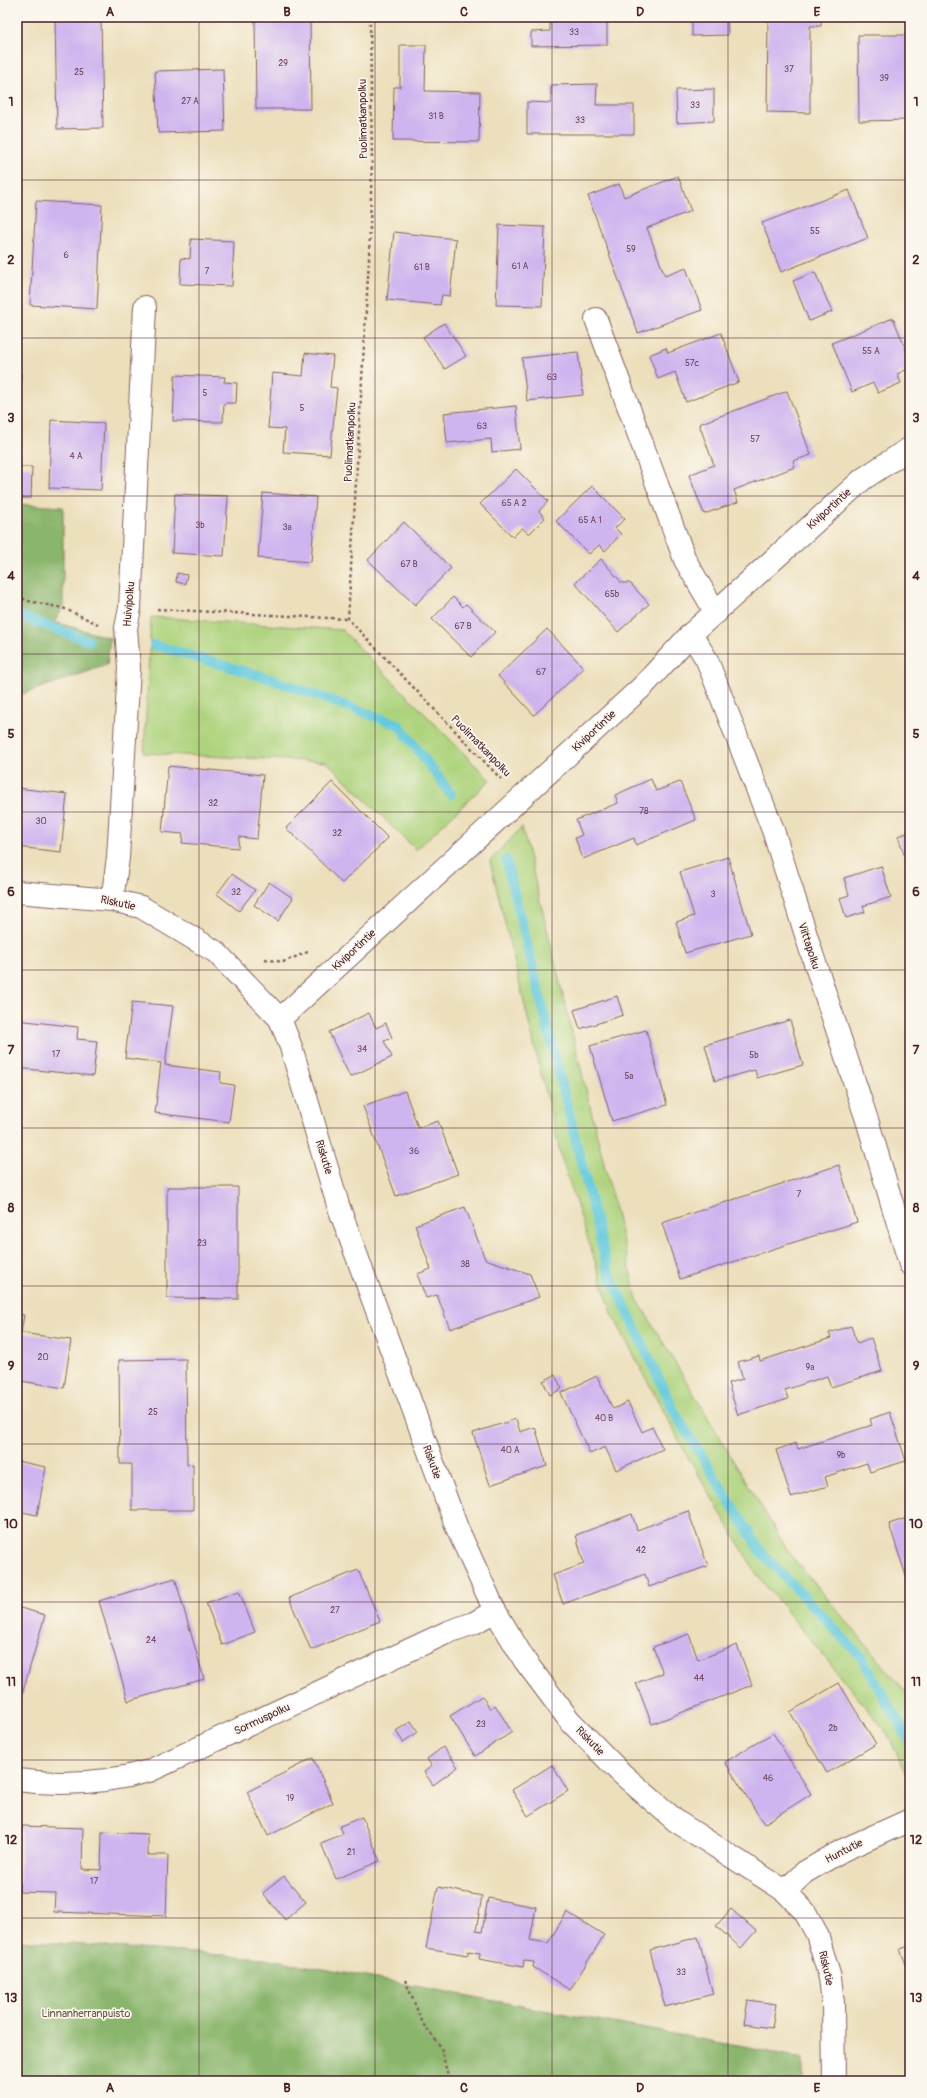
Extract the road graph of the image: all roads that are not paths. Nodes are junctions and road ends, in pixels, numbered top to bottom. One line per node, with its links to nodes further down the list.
1 (145, 307): 7 (street, Huivipolku)
2 (596, 319): 4 (street)
3 (910, 448): 4 (street, Kiviportintie)
4 (716, 613): 5 (street, Kiviportintie)
5 (691, 634): 8 (street, Kiviportintie); 9 (street, Viittapolku)
6 (17, 892): 7 (street, Riskutie)
7 (112, 900): 8 (street, Riskutie)
8 (280, 1019): 10 (street, Riskutie)
9 (910, 1264)
10 (495, 1611): 11 (street, Sormuspolku); 13 (street, Riskutie)
11 (17, 1780)
12 (910, 1820): 13 (street, Huntutie)
13 (785, 1891): 14 (street, Riskutie)
14 (834, 2081)

